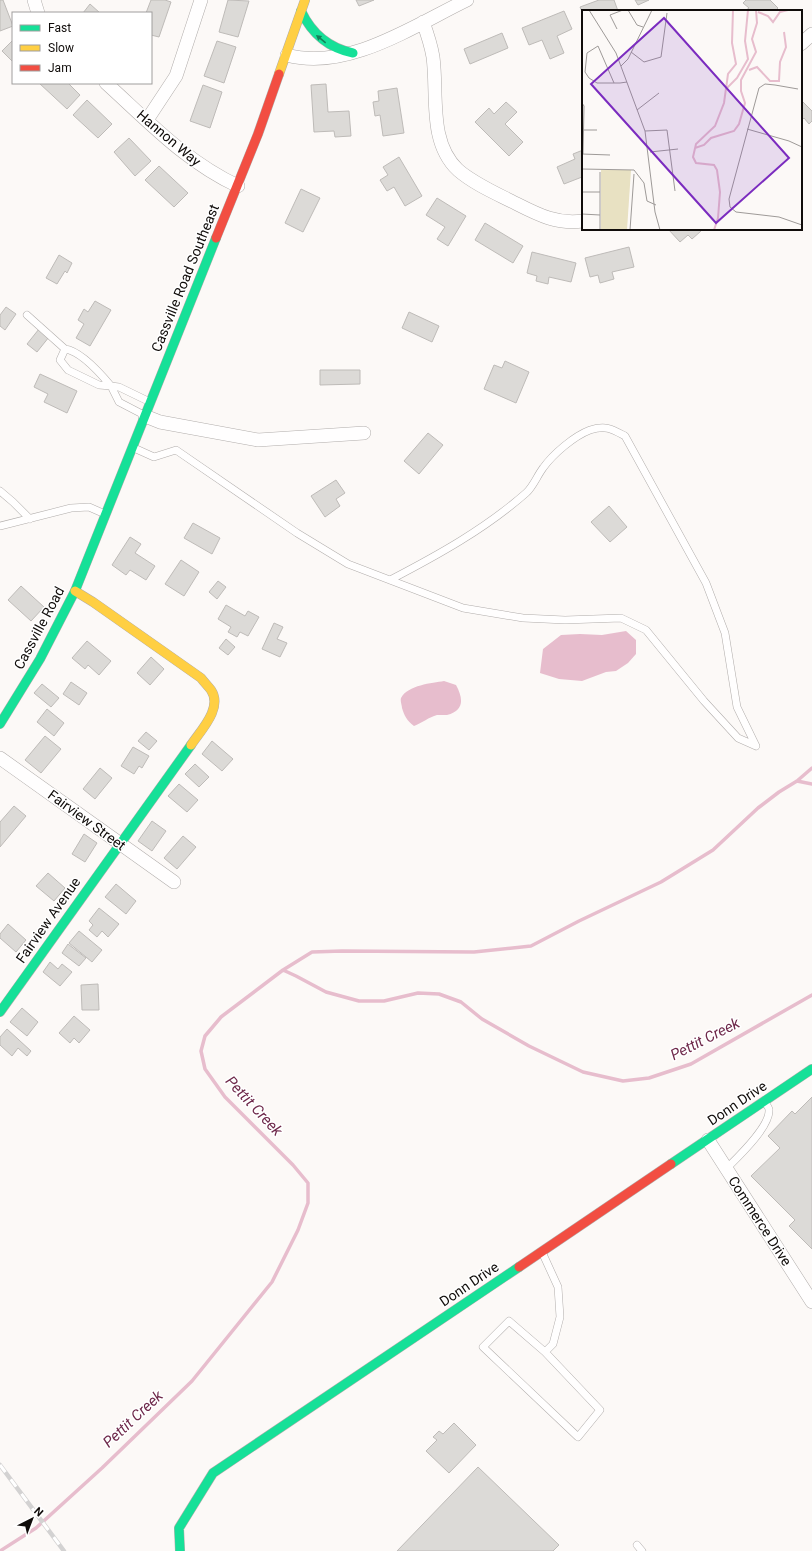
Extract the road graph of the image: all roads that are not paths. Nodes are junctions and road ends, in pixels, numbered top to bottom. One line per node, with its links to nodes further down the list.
1 (34, 0): 6 (street)
2 (201, 0): 13 (street)
3 (305, 0): 5 (street, Cassville Road Southeast)
4 (467, 0): 7 (street)
5 (301, 11): 10 (street, one-way to 5); 11 (street, Cassville Road Southeast)
6 (38, 12)
7 (422, 22): 10 (street); 15 (street)
8 (812, 34): 9 (street)
9 (802, 43)
10 (353, 53): 11 (street)
11 (287, 55): 14 (street, Cassville Road Southeast)
12 (107, 84): 13 (street, Hannon Way)
13 (146, 120): 14 (street, Hannon Way)
14 (238, 186): 19 (street, Cassville Road Southeast)
15 (582, 221)
16 (27, 315): 17 (lane)
17 (65, 349): 18 (lane); 18 (lane)
18 (111, 386): 19 (lane); 20 (lane)
19 (150, 402): 20 (street, Cassville Road Southeast)
20 (145, 416): 21 (street); 22 (street, Cassville Road Southeast)
21 (364, 433)
22 (132, 448): 24 (street, Cassville Road Southeast); 28 (lane)
23 (0, 491): 25 (lane)
24 (105, 514): 25 (lane); 27 (street, Cassville Road Southeast)
25 (30, 519): 26 (lane)
26 (0, 526)
27 (86, 564): 29 (street, Cassville Road)
28 (390, 580): 28 (lane)
29 (75, 591): 30 (street, Cassville Road); 32 (street, Fairview Avenue)
30 (0, 724)
31 (0, 758): 32 (street, Fairview Street)
32 (119, 843): 33 (street, Fairview Street); 34 (street, Fairview Avenue)
33 (174, 882)
34 (0, 1012)
35 (812, 1069): 36 (street, Donn Drive)
36 (764, 1101): 37 (street, Donn Drive); 38 (lane)
37 (708, 1140): 38 (street, Commerce Drive); 39 (street, Donn Drive)
38 (727, 1168): 40 (street, Commerce Drive)
39 (542, 1252): 41 (lane); 43 (street, Donn Drive)
40 (812, 1302)
41 (545, 1352): 41 (lane)
42 (636, 1545): 44 (lane)
43 (180, 1551)
44 (642, 1551)

